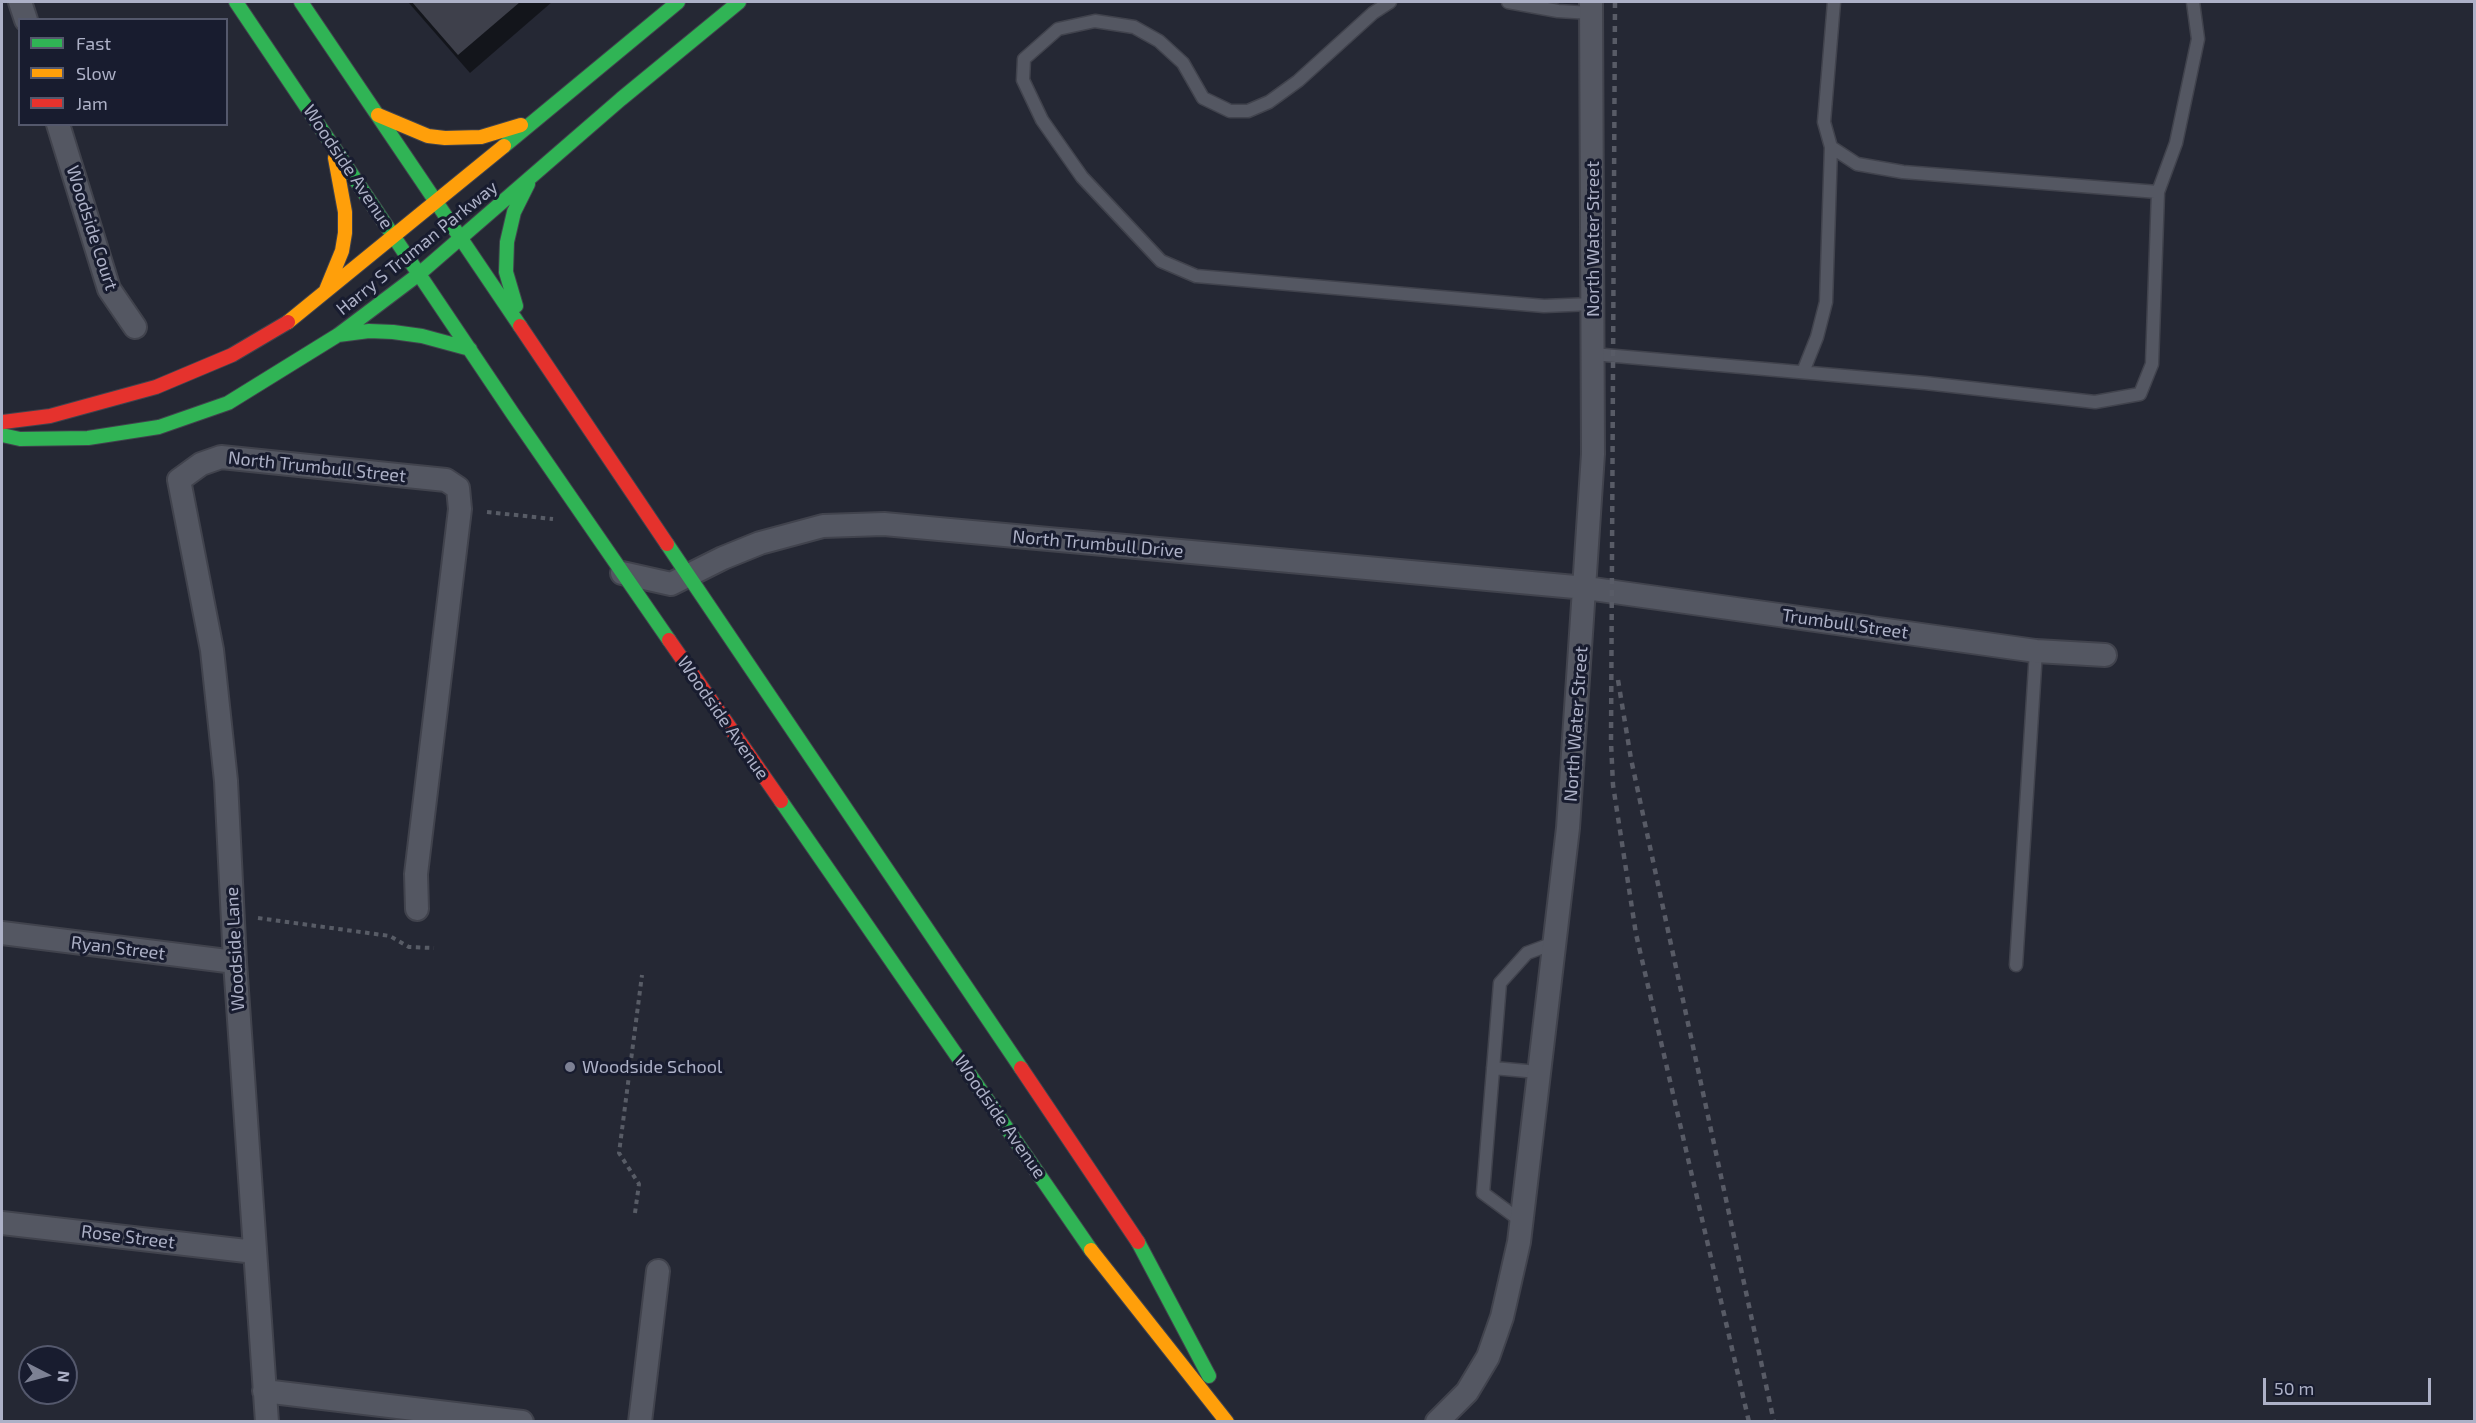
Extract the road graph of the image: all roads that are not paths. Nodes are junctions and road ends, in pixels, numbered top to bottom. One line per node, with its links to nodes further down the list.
1 (20, 2): 11 (street)
2 (236, 2): 15 (main road, Woodside Avenue)
3 (301, 2): 12 (main road)
4 (678, 2): 13 (main road, Harry S Truman Parkway)
5 (739, 2): 17 (main road, Harry S Truman Parkway)
6 (1390, 2): 24 (lane)
7 (1508, 2): 10 (lane)
8 (1834, 2): 16 (lane)
9 (2193, 2): 18 (lane)
10 (1591, 7): 24 (street, North Water Street)
11 (25, 18)
12 (378, 116): 13 (main road); 19 (main road)
13 (533, 121): 19 (main road, Harry S Truman Parkway)
14 (59, 126): 25 (street, Woodside Court)
15 (333, 145): 20 (main road, Woodside Avenue); 23 (main road)
16 (1831, 147): 18 (lane); 30 (lane)
17 (531, 177): 21 (main road, Harry S Truman Parkway); 26 (main road)
18 (2158, 192): 30 (lane)
19 (436, 201): 20 (main road, Harry S Truman Parkway); 21 (main road)
20 (394, 237): 22 (main road, Woodside Avenue); 23 (main road, Harry S Truman Parkway)
21 (461, 238): 22 (main road, Harry S Truman Parkway); 26 (main road)
22 (420, 274): 27 (main road, Harry S Truman Parkway); 28 (main road, Woodside Avenue)
23 (323, 295): 31 (main road, Harry S Truman Parkway)
24 (1593, 304): 29 (street, North Water Street)
25 (135, 327)
26 (523, 329): 35 (main road)
27 (338, 335): 28 (main road); 32 (main road, Harry S Truman Parkway)
28 (470, 349): 34 (main road, Woodside Avenue)
29 (1593, 354): 30 (lane); 36 (street, North Water Street)
30 (1803, 372)
31 (2, 422)
32 (2, 435)
33 (179, 480): 39 (street, North Trumbull Street); 42 (street, Woodside Lane)
34 (622, 573): 35 (street, North Trumbull Drive); 55 (main road, Woodside Avenue)
35 (690, 576): 36 (street, North Trumbull Drive); 56 (main road)
36 (1586, 588): 37 (street, Trumbull Street); 41 (street, North Water Street)
37 (2036, 651): 38 (street, Trumbull Street); 43 (lane)
38 (2105, 655)
39 (417, 909)
40 (2, 933): 42 (street, Ryan Street)
41 (1554, 943): 44 (lane); 45 (street, North Water Street)
42 (235, 962): 48 (street, Woodside Lane)
43 (2016, 964)
44 (1493, 1068): 45 (lane); 46 (lane)
45 (1538, 1072): 46 (street, North Water Street)
46 (1521, 1221): 57 (street, North Water Street)
47 (2, 1223): 48 (street, Rose Street)
48 (255, 1252): 50 (street, Woodside Lane)
49 (657, 1271): 54 (street)
50 (264, 1391): 51 (street); 52 (street, Woodside Lane)
51 (496, 1420): 53 (street)
52 (267, 1422)
53 (522, 1422)
54 (640, 1422)
55 (1227, 1422)
56 (1233, 1422)
57 (1437, 1422)

